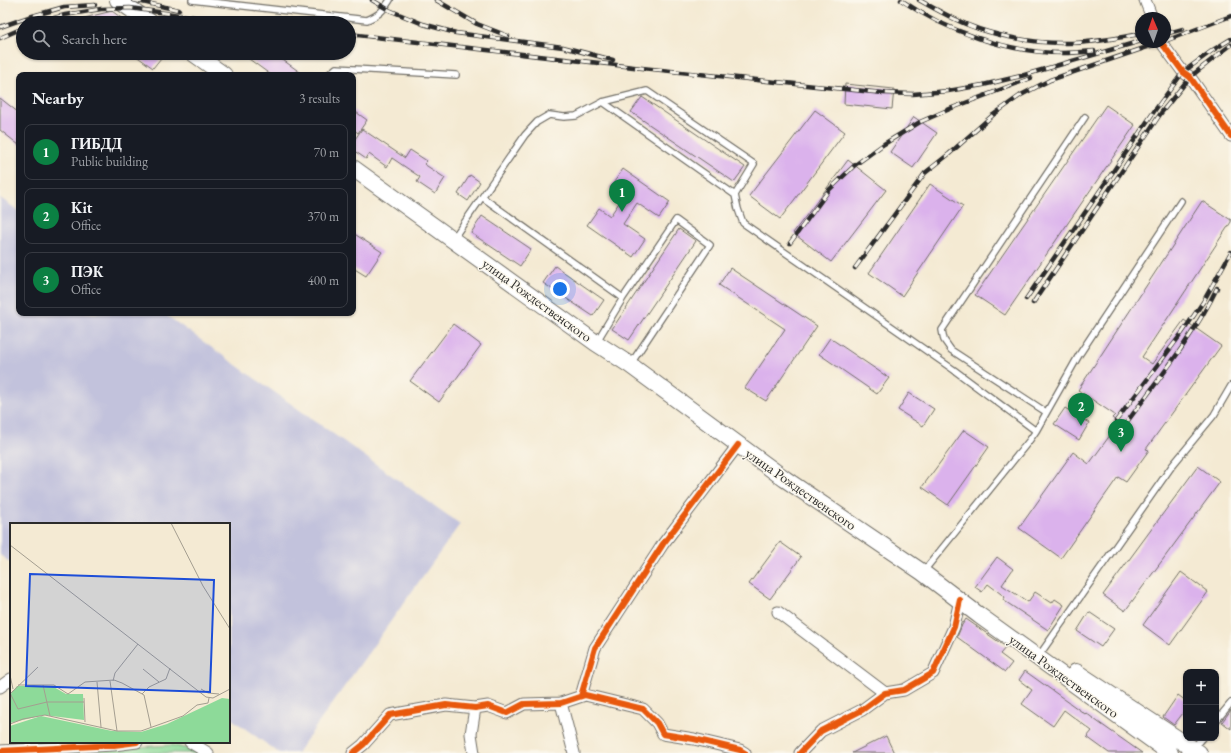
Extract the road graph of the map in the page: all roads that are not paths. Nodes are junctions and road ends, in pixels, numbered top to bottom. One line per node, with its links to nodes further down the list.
1 (118, 0): 6 (main road)
2 (192, 0): 7 (lane)
3 (390, 0): 8 (lane)
4 (1145, 0): 5 (street)
5 (1150, 12)
6 (141, 16)
7 (332, 16)
8 (356, 19)
9 (1165, 48): 16 (street)
10 (203, 60): 11 (main road)
11 (220, 72)
12 (331, 72): 13 (lane)
13 (456, 75)
14 (603, 102): 18 (lane); 18 (lane); 19 (lane)
15 (1085, 117): 26 (lane)
16 (1231, 136)
17 (356, 170): 21 (main road, улица Рождественского)
18 (735, 195): 27 (lane)
19 (482, 197): 21 (lane); 22 (lane)
20 (1181, 201): 26 (lane)
21 (453, 240): 23 (main road, улица Рождественского)
22 (623, 298): 23 (lane); 24 (lane)
23 (596, 343): 24 (main road, улица Рождественского)
24 (630, 365): 28 (main road, улица Рождественского)
25 (1231, 386): 32 (lane)
26 (1046, 412): 27 (lane)
27 (1036, 431): 29 (lane)
28 (738, 445): 29 (main road, улица Рождественского); 36 (street)
29 (922, 572): 30 (main road, улица Рождественского); 32 (main road)
30 (960, 600): 35 (street); 52 (main road, улица Рождественского)
31 (778, 612): 35 (street)
32 (1043, 650): 43 (main road)
33 (10, 680): 34 (street)
34 (0, 687)
35 (885, 693): 51 (street)
36 (581, 696): 37 (street); 50 (street)
37 (561, 703): 39 (street); 49 (street)
38 (1231, 703): 40 (lane)
39 (475, 708): 47 (street); 48 (street)
40 (1219, 717)
41 (134, 743): 44 (street)
42 (192, 743): 46 (street)
43 (1198, 747)
44 (115, 749): 45 (street)
45 (0, 751)
46 (208, 753)
47 (353, 753)
48 (474, 753)
49 (574, 753)
50 (745, 753)
51 (800, 753)
52 (1170, 753)

